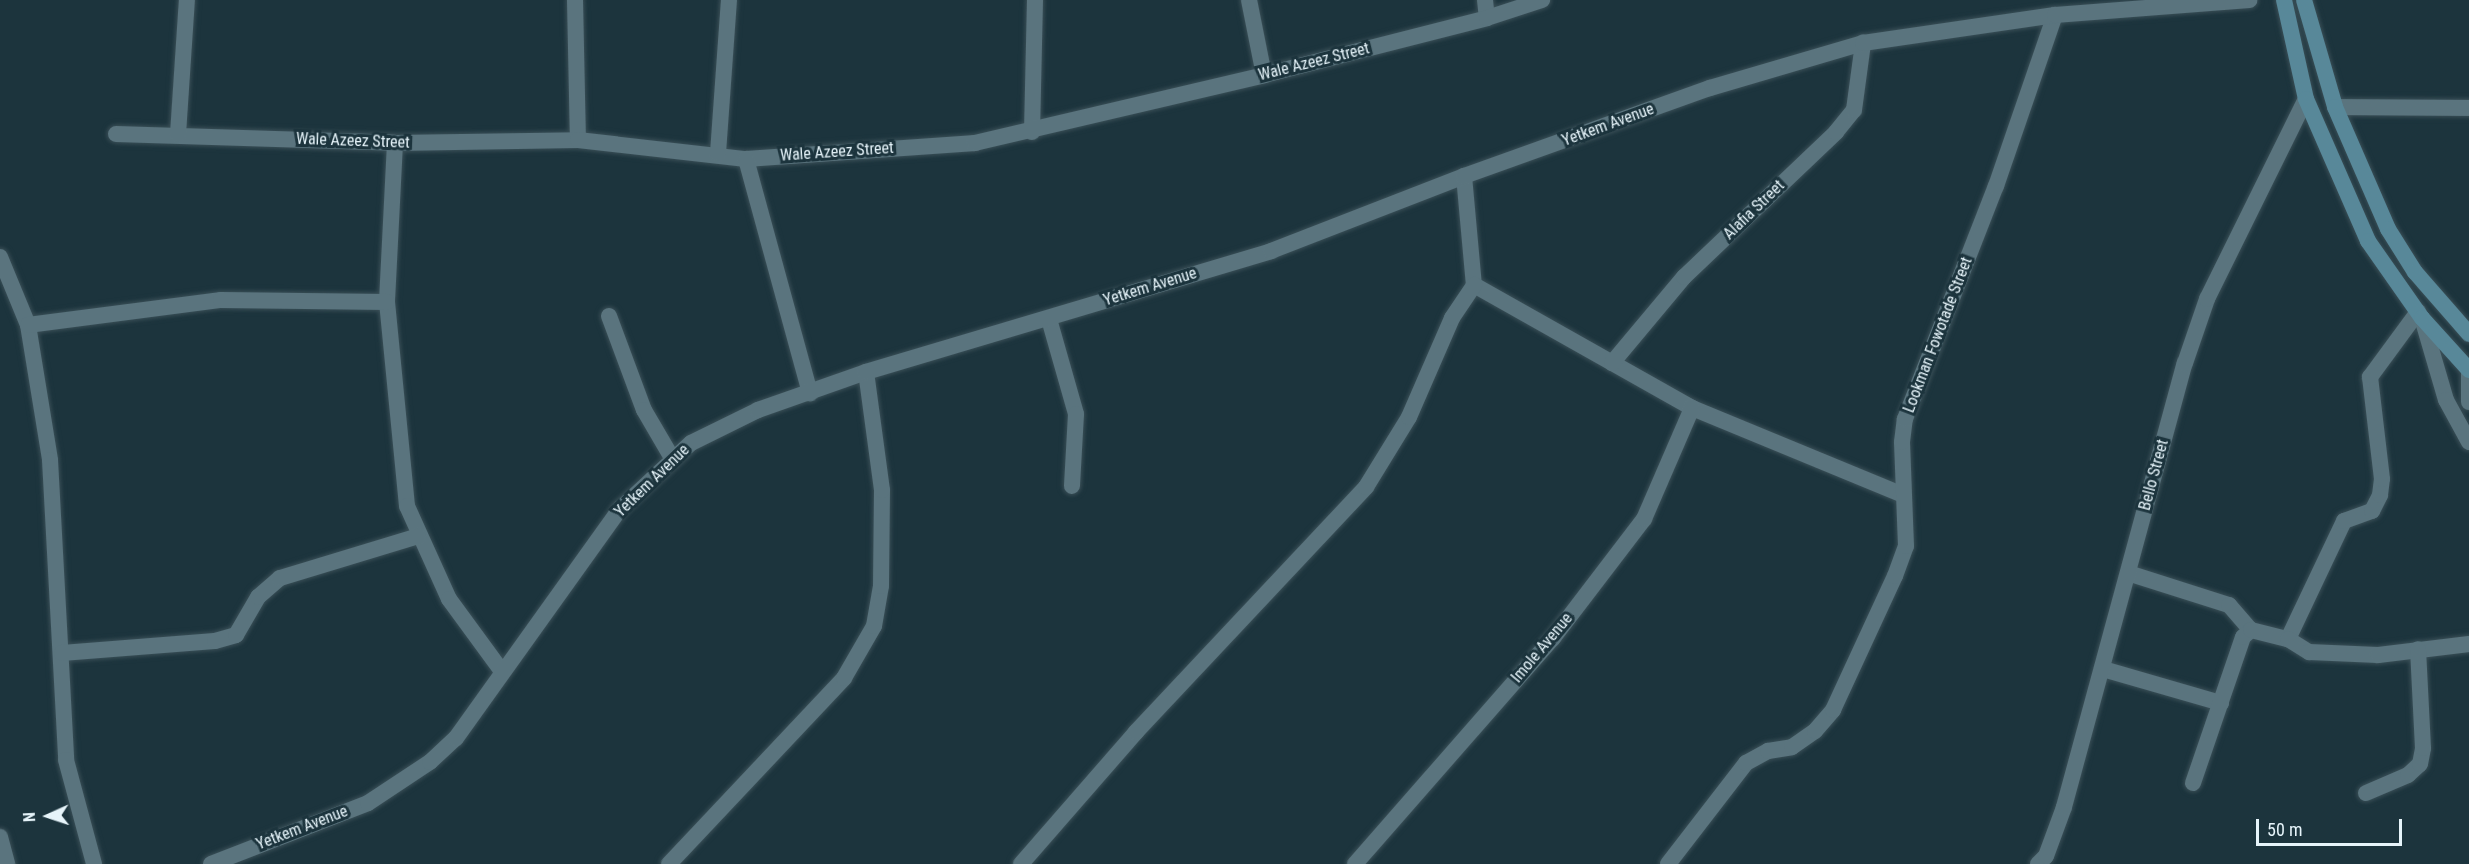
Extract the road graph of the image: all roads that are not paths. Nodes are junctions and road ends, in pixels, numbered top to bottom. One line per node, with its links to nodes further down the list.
1 (187, 0): 20 (street)
2 (575, 0): 21 (street)
3 (729, 0): 23 (street)
4 (1035, 0): 18 (street)
5 (1249, 0): 14 (street)
6 (1485, 0): 12 (street)
7 (1542, 0): 12 (street, Wale Azeez Street)
8 (2249, 0): 11 (street, Yetkem Avenue)
9 (2284, 0): 15 (main road)
10 (2304, 0): 16 (main road)
11 (2055, 15): 13 (street, Yetkem Avenue); 43 (street, Lookman Fowotade Street)
12 (1487, 18): 14 (street, Wale Azeez Street)
13 (1863, 43): 25 (street, Yetkem Avenue); 34 (street, Alafia Street)
14 (1264, 75): 18 (street, Wale Azeez Street)
15 (2306, 99): 29 (main road); 45 (street, Bello Street)
16 (2335, 107): 17 (street); 33 (main road)
17 (2469, 108)
18 (1032, 132): 24 (street, Wale Azeez Street)
19 (116, 134): 20 (street, Wale Azeez Street)
20 (178, 134): 22 (street, Wale Azeez Street)
21 (578, 140): 22 (street, Wale Azeez Street); 23 (street, Wale Azeez Street)
22 (395, 144): 28 (street)
23 (718, 153): 24 (street, Wale Azeez Street)
24 (746, 159): 37 (street)
25 (1464, 176): 27 (street); 31 (street, Yetkem Avenue)
26 (0, 257): 32 (street)
27 (1474, 285): 34 (street); 61 (street)
28 (387, 302): 32 (street); 44 (street)
29 (2420, 315): 35 (main road); 40 (street); 47 (street)
30 (609, 316): 41 (street)
31 (1049, 319): 36 (street, Yetkem Avenue); 42 (street)
32 (28, 325): 50 (street)
33 (2469, 334)
34 (1612, 363): 39 (street)
35 (2469, 370): 38 (street)
36 (866, 372): 37 (street, Yetkem Avenue); 60 (street)
37 (810, 393): 41 (street, Yetkem Avenue)
38 (2469, 402)
39 (1692, 408): 43 (street); 62 (street, Imole Avenue)
40 (2469, 442)
41 (672, 458): 52 (street, Yetkem Avenue)
42 (1072, 486)
43 (1904, 495): 63 (street, Lookman Fowotade Street)
44 (418, 536): 50 (street); 52 (street)
45 (2128, 573): 46 (street); 51 (street, Bello Street)
46 (2251, 630): 47 (street); 53 (street)
47 (2288, 639): 49 (street)
48 (2469, 644): 49 (street)
49 (2418, 649): 55 (street)
50 (62, 653): 58 (street)
51 (2103, 669): 53 (street); 64 (street, Bello Street)
52 (501, 670): 59 (street, Yetkem Avenue)
53 (2221, 703): 54 (street)
54 (2193, 783)
55 (2366, 793)
56 (0, 837): 57 (street)
57 (7, 864)
58 (94, 864)
59 (211, 864)
60 (669, 864)
61 (1021, 864)
62 (1355, 864)
63 (1668, 864)
64 (2038, 864)

